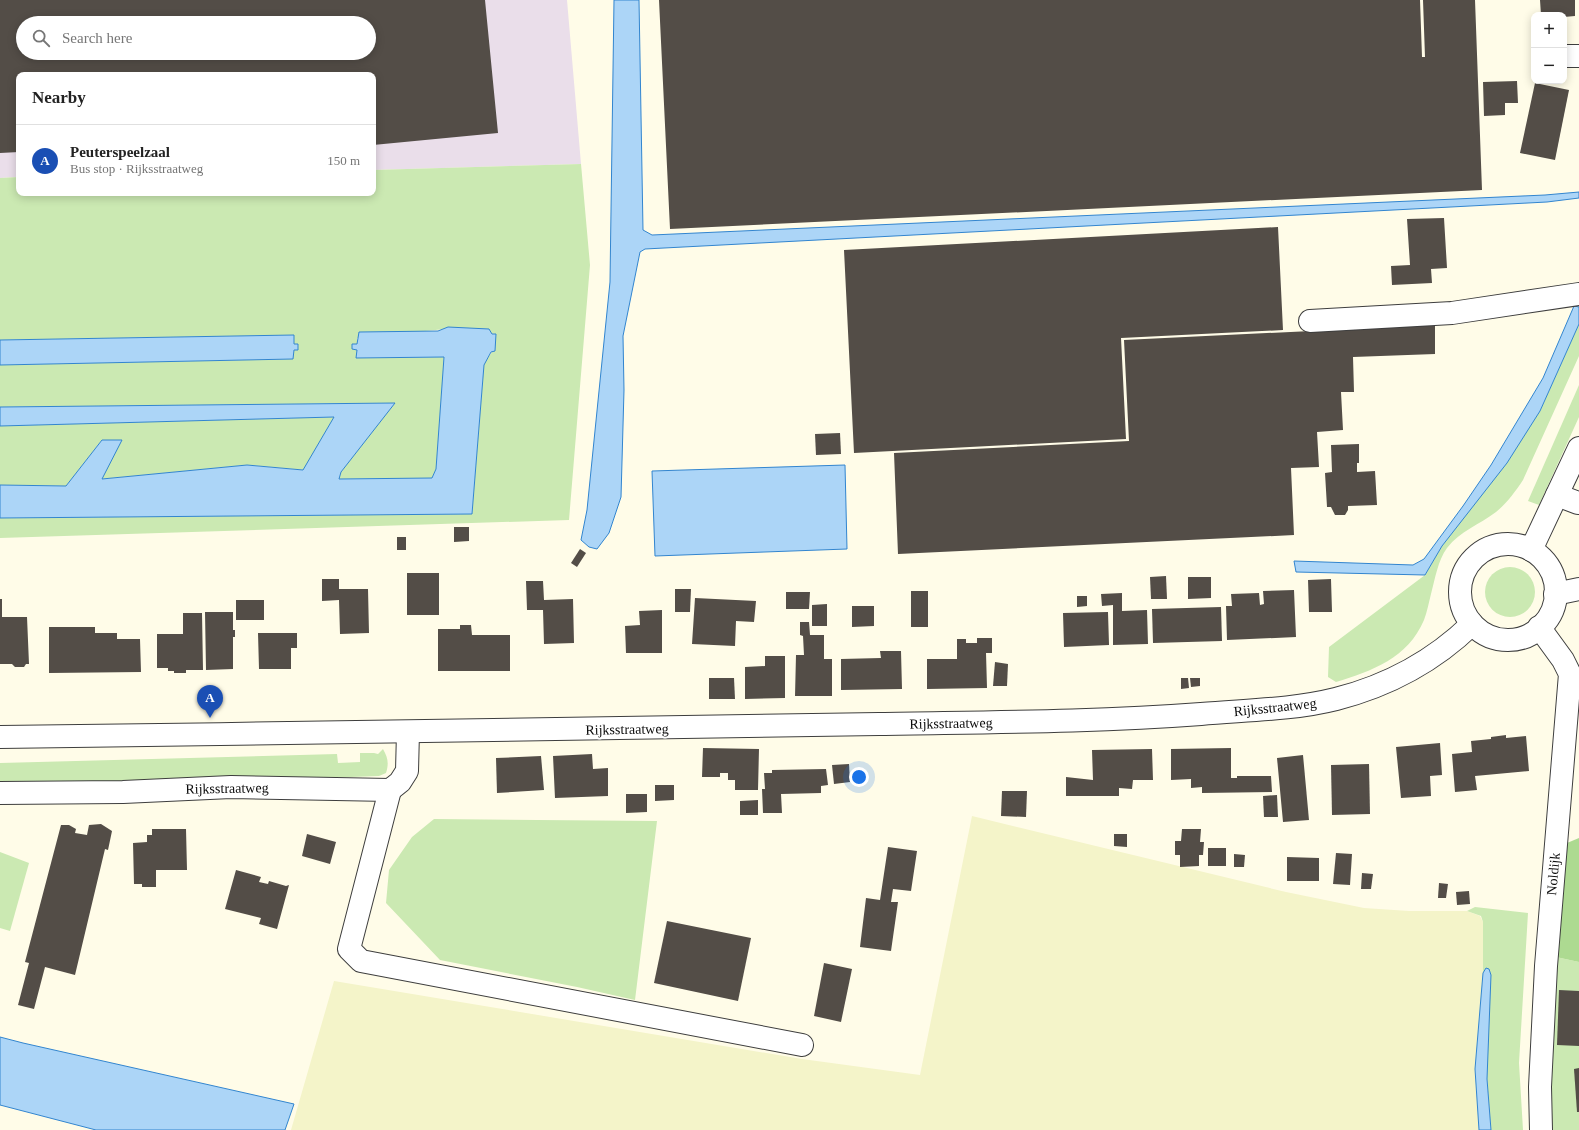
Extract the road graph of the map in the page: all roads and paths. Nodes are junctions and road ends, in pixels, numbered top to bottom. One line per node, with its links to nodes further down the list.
1 (1567, 56): 2 (street)
2 (1579, 56)
3 (1579, 294): 4 (street)
4 (1310, 321)
5 (1579, 448): 6 (street)
6 (1570, 489): 7 (street)
7 (1531, 550): 9 (street); 10 (street)
8 (1579, 588): 9 (street)
9 (1555, 594): 11 (street)
10 (1472, 624): 11 (street); 12 (street, Rijksstraatweg)
11 (1539, 628): 17 (street, Noldijk)
12 (408, 732): 13 (street, Rijksstraatweg); 14 (street)
13 (0, 737)
14 (390, 790): 15 (street, Rijksstraatweg); 16 (street)
15 (0, 793)
16 (802, 1045)
17 (1541, 1130)

